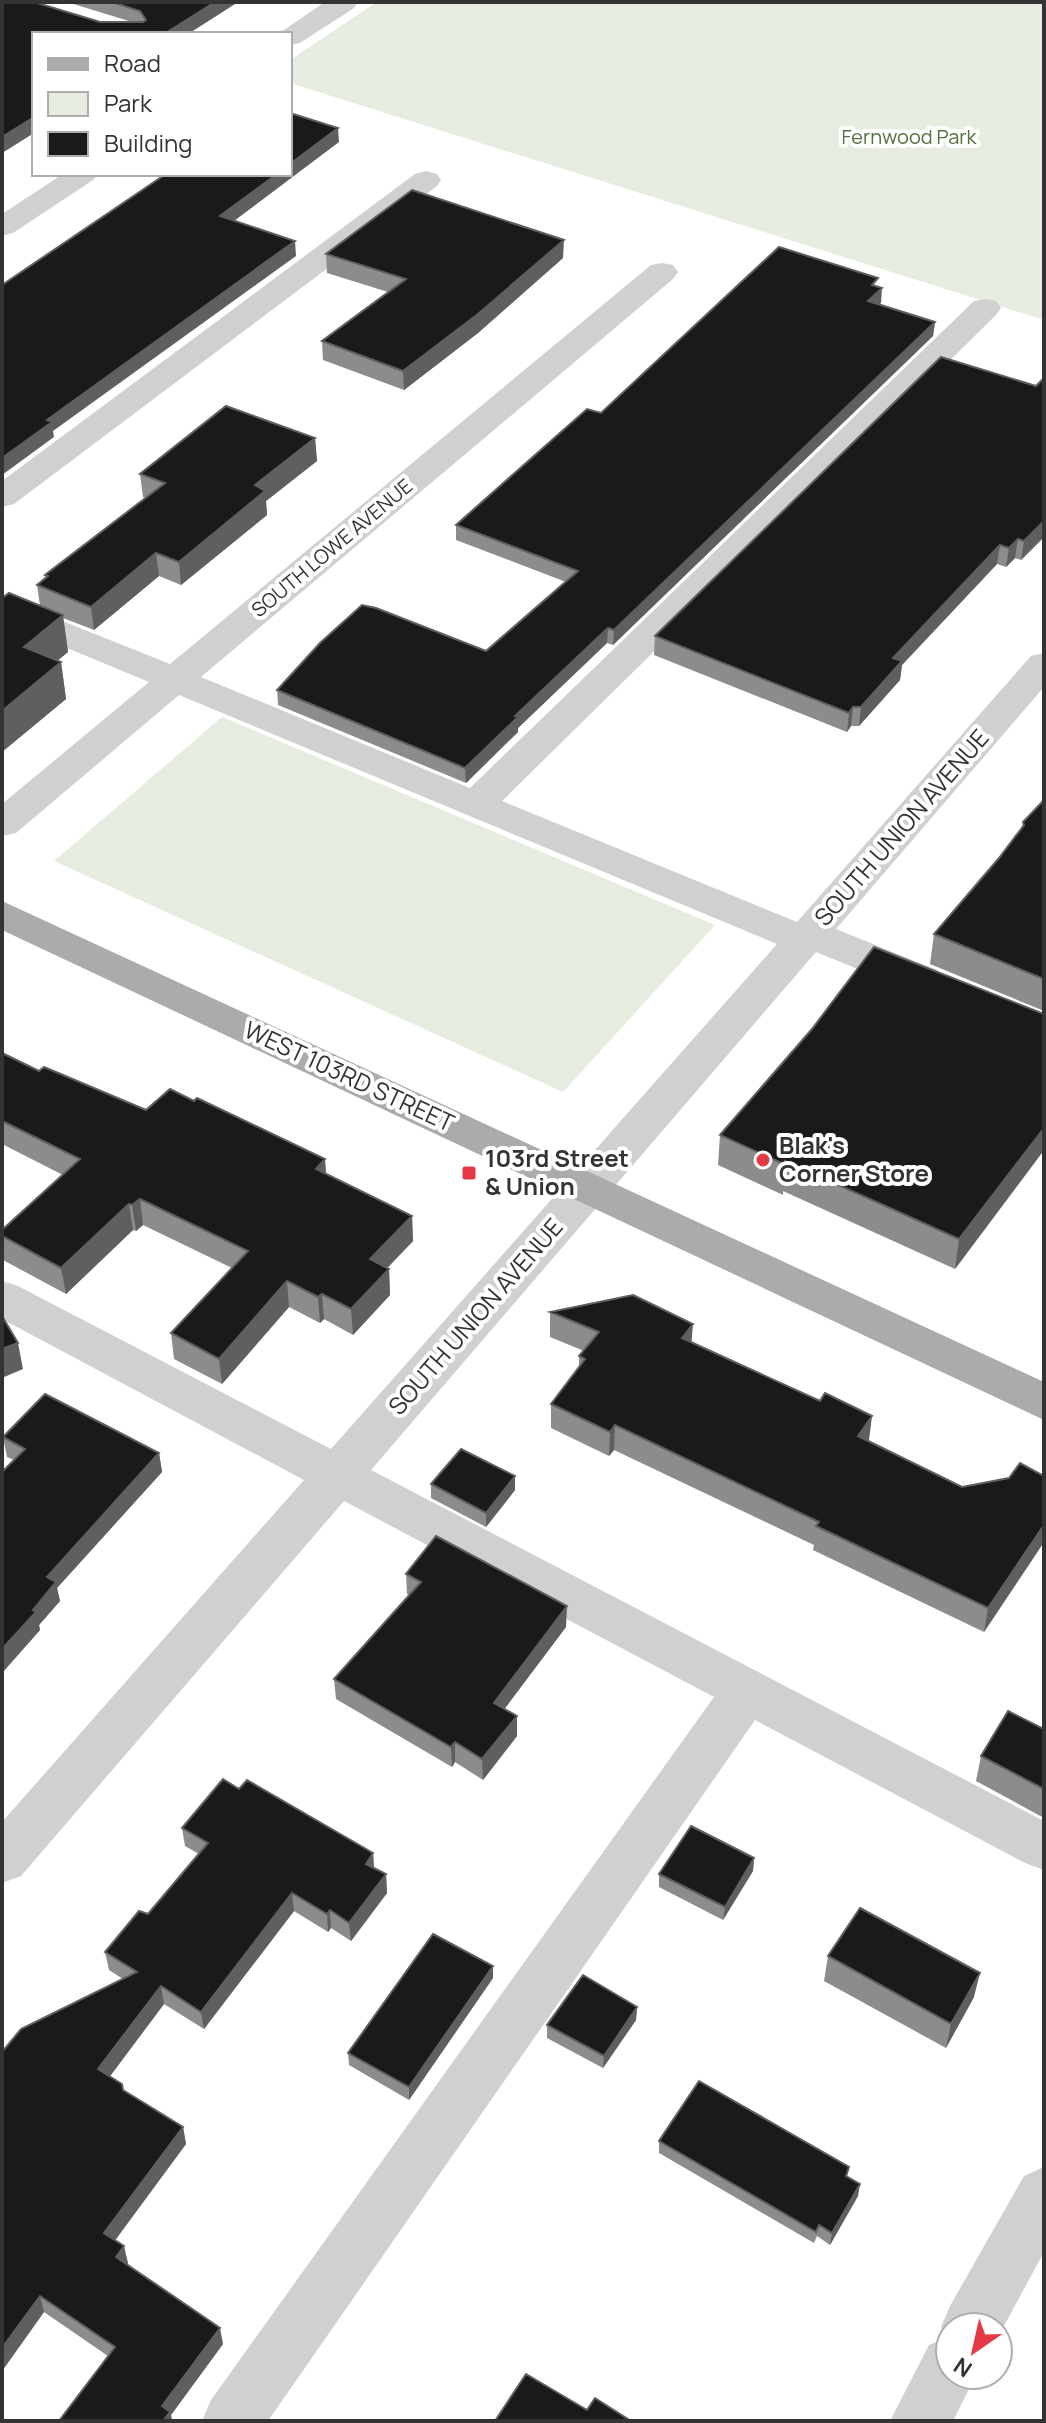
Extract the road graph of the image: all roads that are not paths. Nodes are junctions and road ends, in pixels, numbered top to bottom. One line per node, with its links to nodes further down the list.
1 (344, 2): 2 (street)
2 (292, 36)
3 (80, 176): 5 (street)
4 (426, 180): 8 (street)
5 (2, 227)
6 (662, 272): 11 (street, SOUTH LOWE AVENUE)
7 (985, 308): 12 (street)
8 (2, 497)
9 (2, 608): 11 (street)
10 (1044, 664): 15 (street, SOUTH UNION AVENUE)
11 (175, 679): 12 (street); 13 (street, SOUTH LOWE AVENUE)
12 (476, 804): 15 (street)
13 (2, 824)
14 (2, 914): 17 (main road, WEST 103RD STREET)
15 (807, 937): 16 (street); 17 (street, SOUTH UNION AVENUE)
16 (959, 995)
17 (588, 1189): 19 (main road, WEST 103RD STREET); 20 (street, SOUTH UNION AVENUE)
18 (2, 1298): 20 (street)
19 (1044, 1402)
20 (337, 1475): 21 (street); 23 (street, SOUTH UNION AVENUE)
21 (747, 1691): 22 (street); 27 (street)
22 (1044, 1847)
23 (2, 1860)
24 (1044, 2195): 25 (street)
25 (980, 2311)
26 (936, 2391): 28 (street)
27 (232, 2421)
28 (920, 2421)

